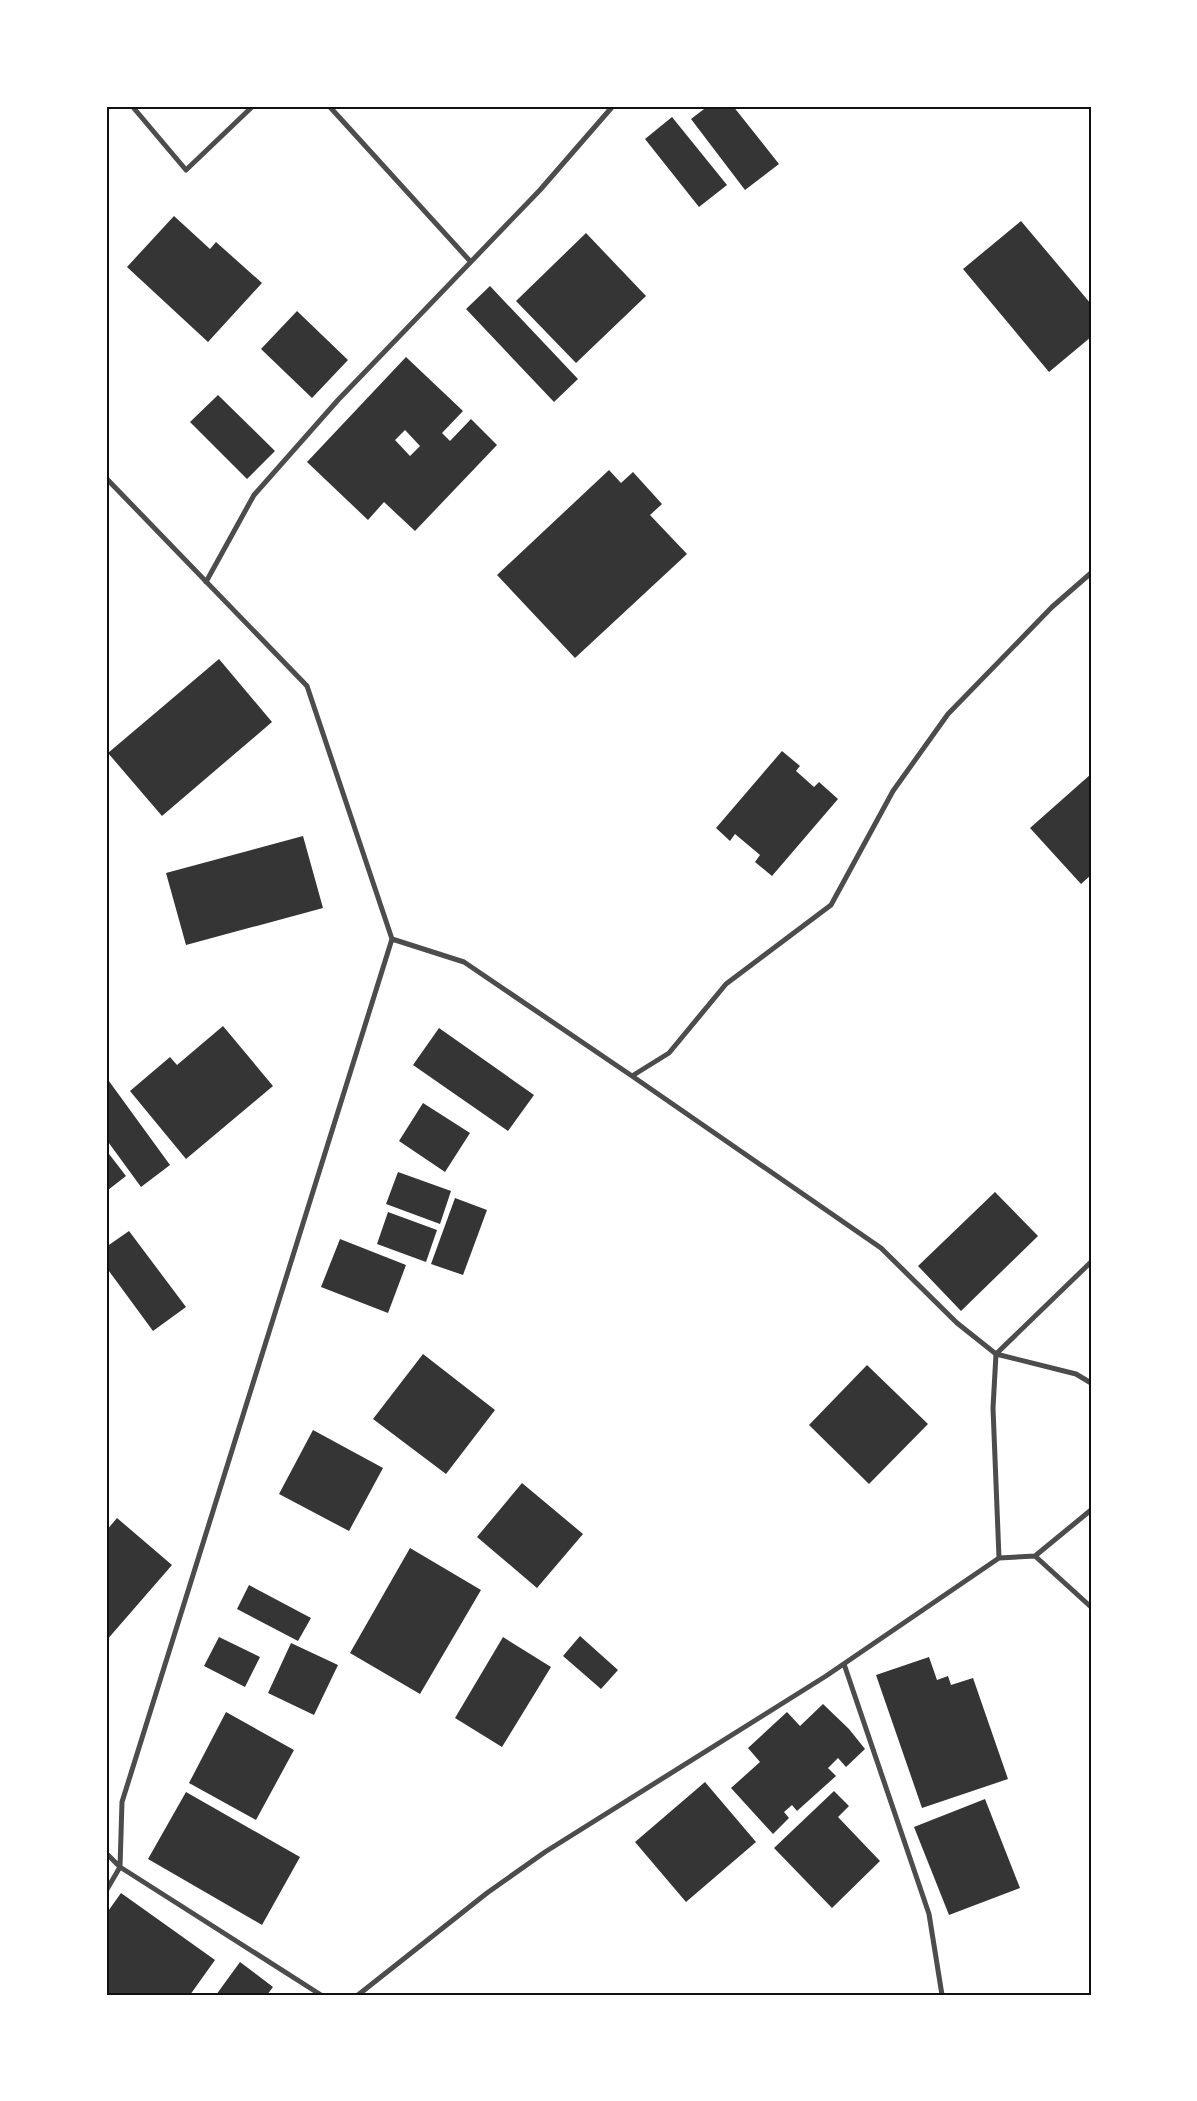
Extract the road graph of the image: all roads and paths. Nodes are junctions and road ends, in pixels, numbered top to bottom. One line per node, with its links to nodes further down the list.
1 (132, 106): 2 (street)
2 (253, 106)
3 (330, 106): 5 (street)
4 (613, 106): 5 (street)
5 (470, 262): 8 (street)
6 (106, 478): 8 (street)
7 (1091, 573): 10 (street)
8 (206, 582): 9 (street)
9 (392, 940): 10 (street); 20 (street)
10 (632, 1076): 12 (street)
11 (1091, 1262): 12 (street)
12 (996, 1354): 13 (street); 16 (street)
13 (1091, 1383)
14 (1091, 1510): 15 (street)
15 (1035, 1556): 16 (street); 17 (street)
16 (999, 1558): 18 (street)
17 (1091, 1607)
18 (844, 1664): 23 (street); 24 (street)
19 (106, 1853): 20 (street)
20 (120, 1867): 21 (street); 22 (street)
21 (106, 1892)
22 (321, 1995)
23 (358, 1995)
24 (942, 1995)

